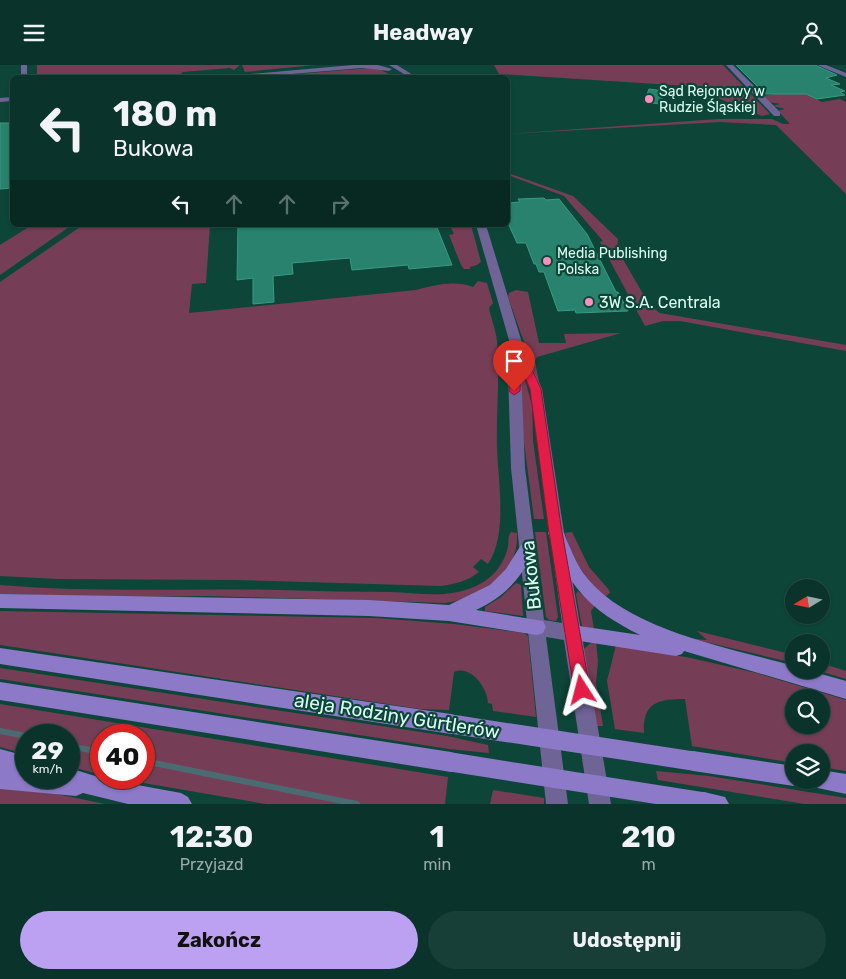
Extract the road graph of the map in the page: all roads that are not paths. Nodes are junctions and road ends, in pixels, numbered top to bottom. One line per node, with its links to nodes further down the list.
1 (341, 65): 7 (street)
2 (375, 65): 6 (street)
3 (729, 65): 12 (street)
4 (820, 65): 11 (street)
5 (388, 66): 6 (street); 9 (street); 10 (street)
6 (360, 67): 7 (street)
7 (298, 72): 8 (street)
8 (263, 75)
9 (400, 75)
10 (410, 75)
11 (846, 75)
12 (777, 114)
13 (481, 227): 14 (street, Bukowa)
14 (517, 347): 15 (street, Bukowa); 16 (street, Bukowa)
15 (556, 533): 20 (street, Bukowa); 22 (main road)
16 (527, 550): 18 (main road); 19 (street, Bukowa)
17 (0, 601): 18 (main road)
18 (449, 613): 19 (main road)
19 (537, 627): 20 (street); 35 (street, Bukowa)
20 (573, 633): 22 (main road); 36 (street, Bukowa)
21 (0, 656): 27 (main road, aleja Rodziny Gürtlerów, bridge)
22 (729, 656): 23 (main road)
23 (846, 690)
24 (0, 691): 33 (main road, bridge)
25 (0, 759): 26 (main road)
26 (15, 763)
27 (785, 775)
28 (0, 779): 31 (main road)
29 (830, 782): 30 (main road)
30 (846, 784)
31 (90, 788)
32 (104, 789): 34 (main road)
33 (711, 803)
34 (181, 804)
35 (557, 804)
36 (600, 804)

